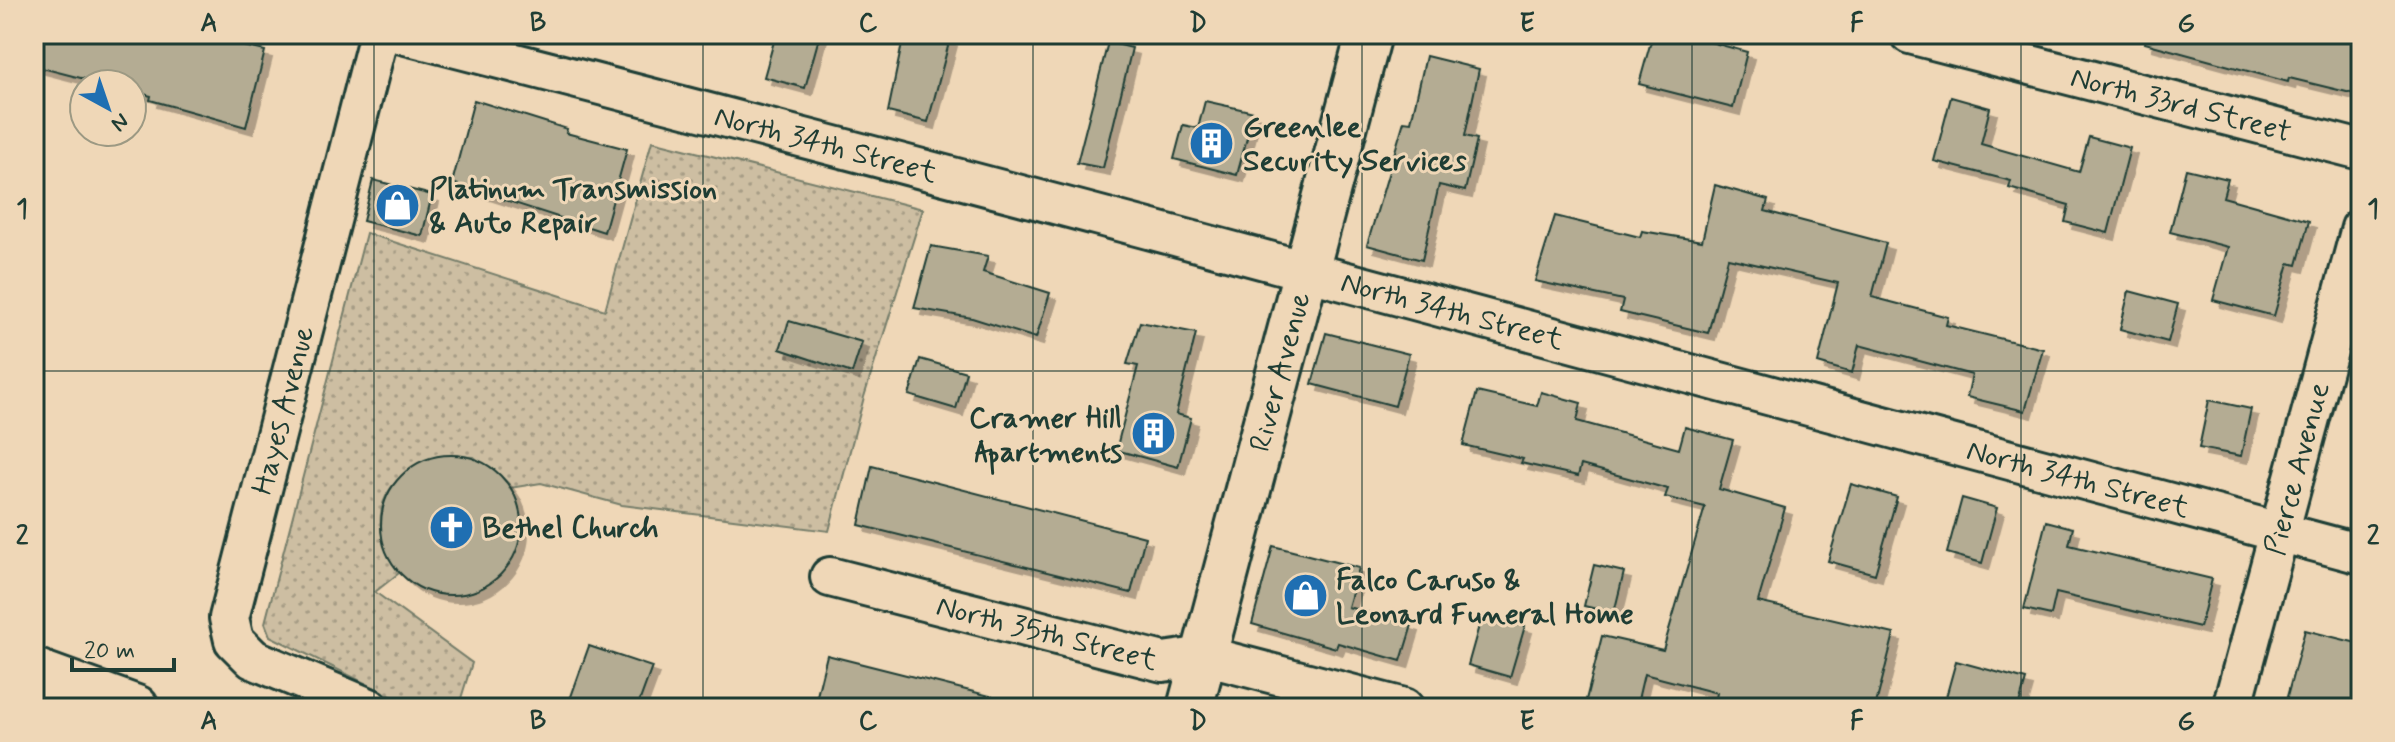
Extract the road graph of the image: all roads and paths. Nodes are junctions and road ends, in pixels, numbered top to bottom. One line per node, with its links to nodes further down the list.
1 (379, 34): 14 (street, Hayes Avenue)
2 (402, 34): 7 (street, North 34th Street)
3 (1369, 34): 7 (main road, River Avenue)
4 (1910, 34): 5 (street, North 33rd Street)
5 (2361, 150)
6 (2361, 228): 8 (street, Pierce Avenue)
7 (1305, 273): 8 (street, North 34th Street); 11 (main road, River Avenue)
8 (2277, 532): 9 (street, North 34th Street); 17 (street, Pierce Avenue)
9 (2361, 554)
10 (830, 577): 11 (street, North 35th Street)
11 (1205, 656): 15 (main road, River Avenue); 16 (street, North 35th Street)
12 (34, 671): 13 (main road)
13 (136, 708)
14 (369, 708)
15 (1190, 708)
16 (1404, 708)
17 (2232, 708)

